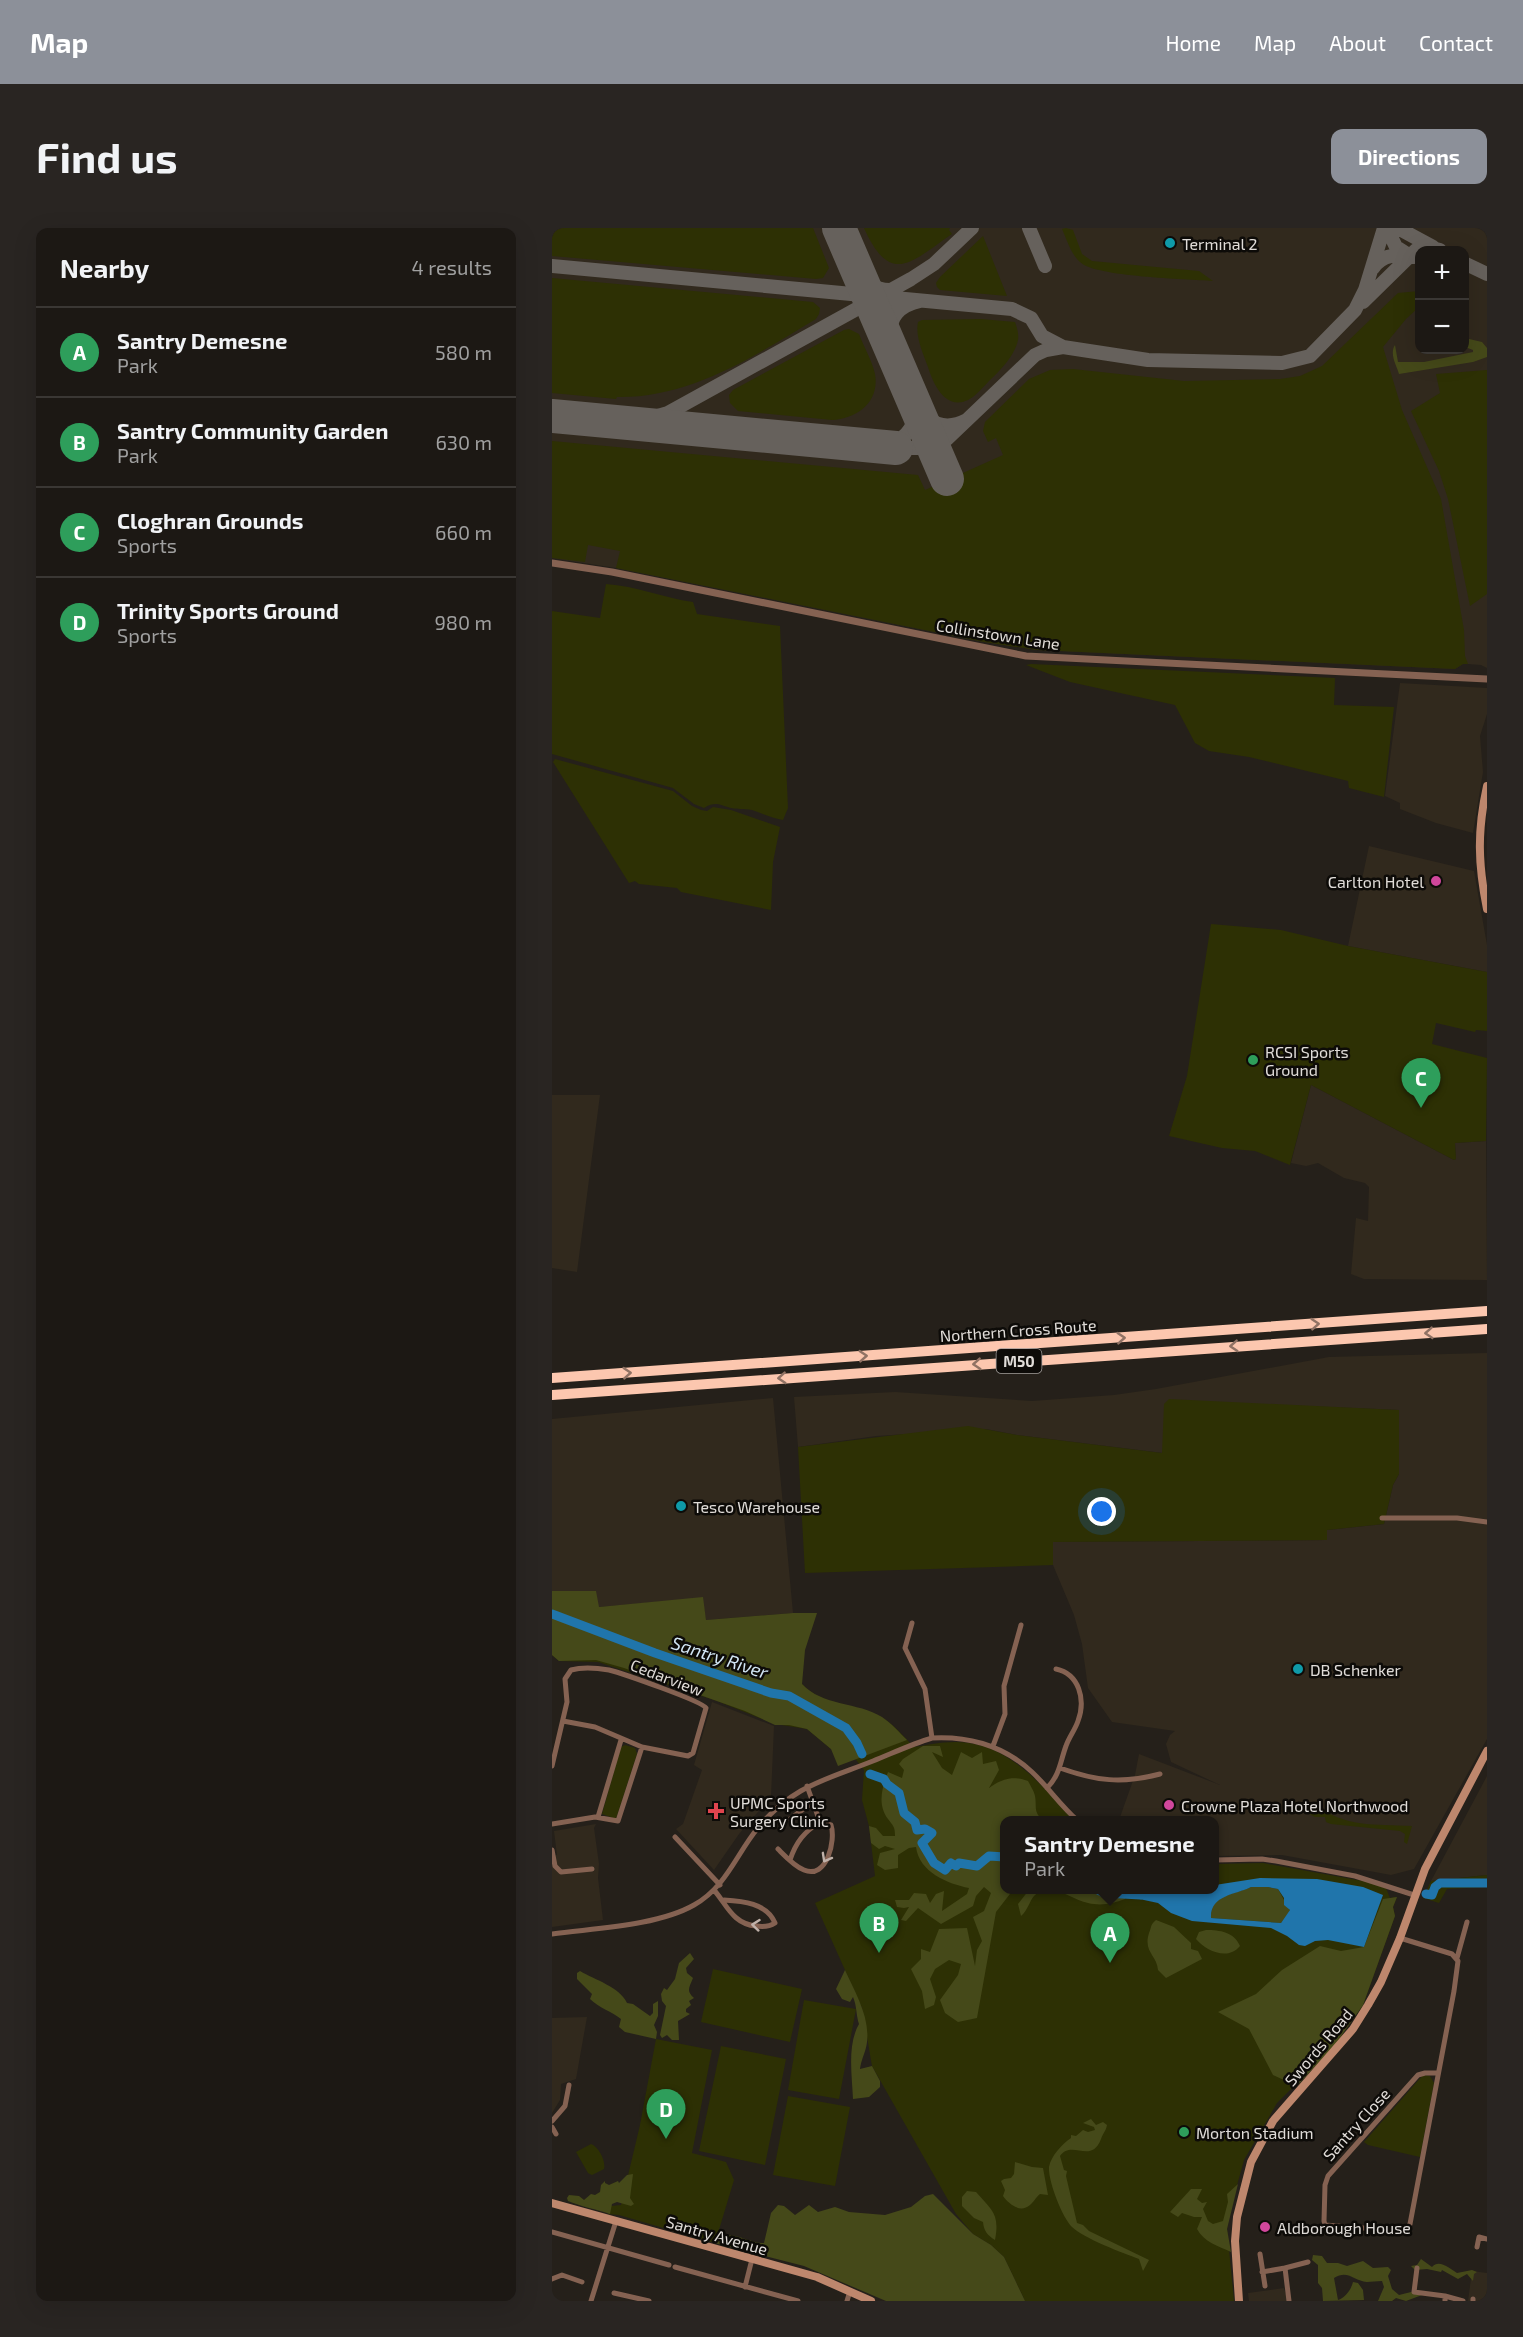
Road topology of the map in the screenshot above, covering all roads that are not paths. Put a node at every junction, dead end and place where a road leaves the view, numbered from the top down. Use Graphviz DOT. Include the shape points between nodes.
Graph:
graph roads {
  1 [pos="552,563"];
  2 [pos="1486,679"];
  3 [pos="1487,786"];
  4 [pos="1487,909"];
  5 [pos="1487,1311"];
  6 [pos="1487,1329"];
  7 [pos="552,1377"];
  8 [pos="552,1395"];
  9 [pos="1382,1518"];
  10 [pos="1487,1522"];
  11 [pos="912,1623"];
  12 [pos="1021,1625"];
  13 [pos="1056,1669"];
  14 [pos="563,1721"];
  15 [pos="932,1738"];
  16 [pos="621,1740"];
  17 [pos="993,1746"];
  18 [pos="642,1747"];
  19 [pos="1487,1750"];
  20 [pos="552,1766"];
  21 [pos="1060,1768"];
  22 [pos="1160,1774"];
  23 [pos="807,1786"];
  24 [pos="1047,1788"];
  25 [pos="813,1802"];
  26 [pos="1072,1816"];
  27 [pos="598,1817"];
  28 [pos="790,1819"];
  29 [pos="820,1822"];
  30 [pos="552,1824"];
  31 [pos="675,1836"];
  32 [pos="778,1848"];
  33 [pos="552,1850"];
  34 [pos="790,1860"];
  35 [pos="1219,1860"];
  36 [pos="592,1869"];
  37 [pos="720,1885"];
  38 [pos="714,1890"];
  39 [pos="1414,1895"];
  40 [pos="723,1900"];
  41 [pos="1467,1922"];
  42 [pos="552,1934"];
  43 [pos="1400,1938"];
  44 [pos="1457,1958"];
  45 [pos="1438,2073"];
  46 [pos="569,2085"];
  47 [pos="552,2121"];
  48 [pos="552,2127"];
  49 [pos="556,2133"];
  50 [pos="552,2203"];
  51 [pos="616,2221"];
  52 [pos="552,2232"];
  53 [pos="1487,2239"];
  54 [pos="1477,2247"];
  55 [pos="608,2248"];
  56 [pos="1260,2254"];
  57 [pos="752,2259"];
  58 [pos="1308,2262"];
  59 [pos="1285,2268"];
  60 [pos="1417,2268"];
  61 [pos="1262,2272"];
  62 [pos="552,2279"];
  63 [pos="582,2282"];
  64 [pos="1265,2286"];
  65 [pos="745,2287"];
  66 [pos="614,2293"];
  67 [pos="848,2296"];
  68 [pos="1445,2299"];
  69 [pos="591,2301"];
  70 [pos="649,2301"];
  71 [pos="798,2301"];
  72 [pos="871,2301"];
  73 [pos="1239,2301"];
  74 [pos="1289,2301"];
  75 [pos="1463,2301"];
  1 -- 2 [label="street, Collinstown Lane" via="1026,656"];
  3 -- 4 [label="main road" via="1479,855"];
  7 -- 5 [label="highway, Northern Cross Route / M50, one-way"];
  6 -- 8 [label="highway, Northern Cross Route / M50, one-way"];
  9 -- 10 [label="street"];
  11 -- 15 [label="street" via="905,1648 925,1689"];
  12 -- 17 [label="street" via="1004,1686 1005,1714"];
  13 -- 21 [label="street" via="1073,1677 1081,1699 1078,1720"];
  14 -- 16 [label="street, Cedarview" via="595,1727"];
  14 -- 18 [label="street, Cedarview" via="567,1702 565,1679 571,1670 578,1669 616,1672 705,1706 692,1754 663,1753"];
  14 -- 20 [label="street, Cedarview"];
  15 -- 17 [label="street" via="975,1740"];
  15 -- 23 [label="street"];
  16 -- 18 [label="street, Cedarview"];
  16 -- 27 [label="street"];
  17 -- 24 [label="street" via="1017,1760"];
  18 -- 27 [label="street" via="619,1820"];
  19 -- 39 [label="main road, Swords Road"];
  21 -- 22 [label="street" via="1099,1779 1136,1780"];
  21 -- 24 [label="street"];
  23 -- 25 [label="street"];
  23 -- 37 [label="street" via="780,1805 758,1828"];
  24 -- 26 [label="street"];
  25 -- 28 [label="street"];
  25 -- 29 [label="street"];
  27 -- 30 [label="street"];
  29 -- 34 [label="street" via="800,1838"];
  29 -- 34 [label="street, one-way" via="831,1825 833,1836 830,1854 820,1869 804,1870"];
  31 -- 37 [label="street"];
  32 -- 34 [label="street"];
  33 -- 36 [label="street" via="555,1866 561,1872"];
  35 -- 39 [label="street" via="1276,1861 1355,1876"];
  37 -- 38 [label="street"];
  38 -- 40 [label="street"];
  38 -- 42 [label="street" via="693,1906 663,1917"];
  39 -- 43 [label="main road, Swords Road"];
  40 -- 40 [label="street, one-way" via="754,1904 775,1923 763,1927 743,1923 728,1911"];
  41 -- 44 [label="street, Santry Close"];
  43 -- 44 [label="street"];
  43 -- 73 [label="main road, Swords Road" via="1381,1982 1353,2029 1273,2121 1251,2162 1237,2217"];
  44 -- 45 [label="street, Santry Close"];
  45 -- 45 [label="street, Santry Close" via="1406,2230 1325,2224 1324,2186 1328,2176 1418,2075"];
  46 -- 47 [label="street" via="565,2106"];
  48 -- 49 [label="street"];
  50 -- 51 [label="main road, Santry Avenue"];
  51 -- 55 [label="street"];
  51 -- 57 [label="main road, Santry Avenue"];
  52 -- 55 [label="street"];
  53 -- 54 [label="street" via="1479,2237"];
  55 -- 65 [label="street"];
  55 -- 69 [label="street"];
  56 -- 61 [label="street"];
  57 -- 65 [label="street"];
  57 -- 67 [label="main road, Santry Avenue" via="816,2277"];
  58 -- 59 [label="street"];
  59 -- 61 [label="street"];
  59 -- 74 [label="street"];
  60 -- 68 [label="street" via="1414,2292"];
  61 -- 64 [label="street"];
  62 -- 63 [label="street" via="562,2275"];
  65 -- 71 [label="street"];
  66 -- 70 [label="street"];
  67 -- 72 [label="main road, Santry Avenue"];
  68 -- 75 [label="street"];
}
